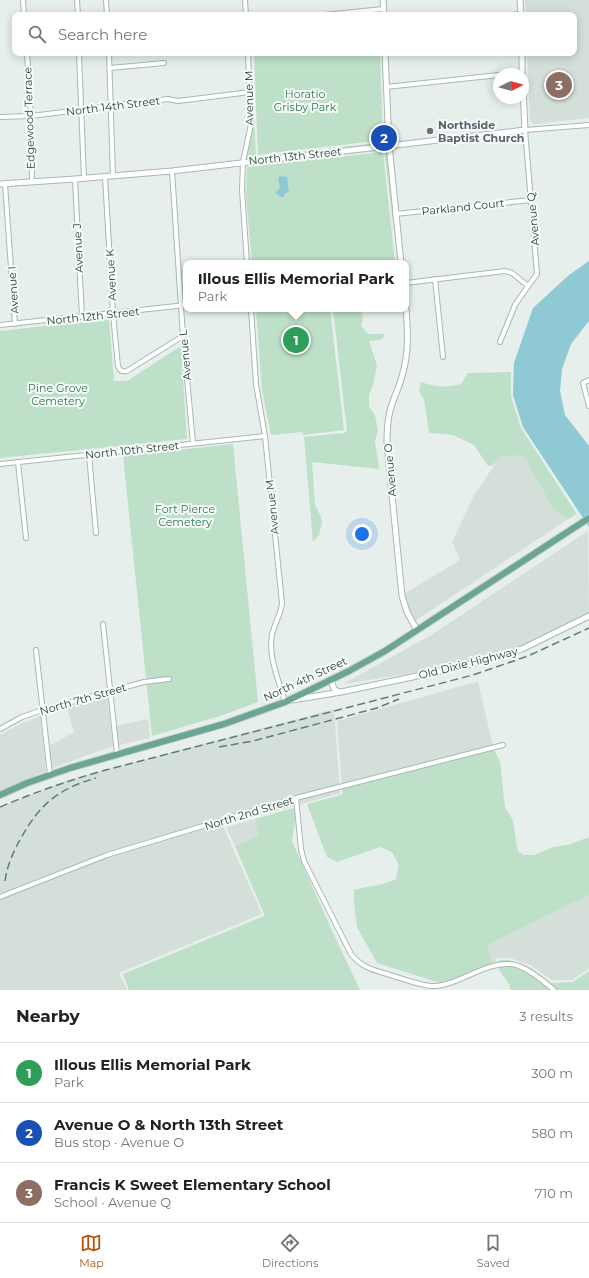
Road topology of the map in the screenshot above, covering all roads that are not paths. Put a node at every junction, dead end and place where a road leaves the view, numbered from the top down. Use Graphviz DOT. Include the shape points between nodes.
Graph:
graph roads {
  1 [pos="23,0"];
  2 [pos="77,0"];
  3 [pos="106,0"];
  4 [pos="245,0"];
  5 [pos="383,0"];
  6 [pos="520,0"];
  7 [pos="24,12"];
  8 [pos="78,12"];
  9 [pos="107,12"];
  10 [pos="246,12"];
  11 [pos="384,12"];
  12 [pos="520,12"];
  13 [pos="26,56"];
  14 [pos="79,56"];
  15 [pos="109,56"];
  16 [pos="248,56"];
  17 [pos="385,56"];
  18 [pos="522,56"];
  19 [pos="164,63"];
  20 [pos="110,68"];
  21 [pos="522,68"];
  22 [pos="493,76"];
  23 [pos="386,87"];
  24 [pos="250,92"];
  25 [pos="524,104"];
  26 [pos="111,105"];
  27 [pos="81,110"];
  28 [pos="31,116"];
  29 [pos="0,117"];
  30 [pos="589,125"];
  31 [pos="525,130"];
  32 [pos="389,145"];
  33 [pos="243,162"];
  34 [pos="172,171"];
  35 [pos="112,176"];
  36 [pos="105,177"];
  37 [pos="84,178"];
  38 [pos="75,179"];
  39 [pos="32,182"];
  40 [pos="3,184"];
  41 [pos="531,200"];
  42 [pos="395,214"];
  43 [pos="247,260"];
  44 [pos="401,260"];
  45 [pos="435,279"];
  46 [pos="409,283"];
  47 [pos="528,286"];
  48 [pos="183,295"];
  49 [pos="183,306"];
  50 [pos="184,312"];
  51 [pos="250,312"];
  52 [pos="406,312"];
  53 [pos="113,314"];
  54 [pos="82,317"];
  55 [pos="15,324"];
  56 [pos="0,326"];
  57 [pos="184,336"];
  58 [pos="500,342"];
  59 [pos="443,357"];
  60 [pos="589,380"];
  61 [pos="589,406"];
  62 [pos="265,436"];
  63 [pos="193,443"];
  64 [pos="89,455"];
  65 [pos="18,462"];
  66 [pos="0,464"];
  67 [pos="589,518"];
  68 [pos="96,533"];
  69 [pos="26,538"];
  70 [pos="589,616"];
  71 [pos="103,624"];
  72 [pos="417,630"];
  73 [pos="36,650"];
  74 [pos="169,679"];
  75 [pos="331,680"];
  76 [pos="110,692"];
  77 [pos="341,692"];
  78 [pos="285,702"];
  79 [pos="42,710"];
  80 [pos="0,729"];
  81 [pos="503,746"];
  82 [pos="117,754"];
  83 [pos="50,775"];
  84 [pos="0,795"];
  85 [pos="296,798"];
  86 [pos="0,896"];
  87 [pos="554,990"];
  1 -- 7 [label="street"];
  2 -- 8 [label="street"];
  3 -- 9 [label="street"];
  4 -- 10 [label="street"];
  5 -- 11 [label="street"];
  6 -- 12 [label="street"];
  13 -- 28 [label="street, Edgewood Terrace"];
  14 -- 27 [label="street"];
  15 -- 20 [label="street"];
  16 -- 24 [label="street, Avenue M"];
  17 -- 23 [label="street"];
  18 -- 21 [label="street"];
  19 -- 20 [label="street"];
  20 -- 26 [label="street"];
  22 -- 23 [label="street"];
  23 -- 32 [label="street"];
  24 -- 26 [label="street, North 14th Street" via="178,101 168,99"];
  24 -- 33 [label="street, Avenue M" via="251,124"];
  25 -- 31 [label="street, Avenue Q"];
  26 -- 27 [label="street, North 14th Street"];
  26 -- 35 [label="street"];
  27 -- 28 [label="street, North 14th Street"];
  27 -- 37 [label="street"];
  28 -- 29 [label="street, North 14th Street"];
  28 -- 39 [label="street, Edgewood Terrace"];
  30 -- 31 [label="street, North 13th Street"];
  31 -- 32 [label="street, North 13th Street"];
  31 -- 41 [label="street, Avenue Q"];
  32 -- 33 [label="street, North 13th Street"];
  32 -- 42 [label="street"];
  33 -- 34 [label="street, North 13th Street"];
  33 -- 43 [label="street, Avenue M" via="242,190"];
  34 -- 35 [label="street, North 13th Street"];
  34 -- 48 [label="street, Avenue L"];
  35 -- 36 [label="street, North 13th Street"];
  36 -- 37 [label="street, North 13th Street"];
  36 -- 53 [label="street, Avenue K"];
  37 -- 38 [label="street, North 13th Street"];
  38 -- 39 [label="street, North 13th Street"];
  38 -- 54 [label="street, Avenue J"];
  39 -- 40 [label="street, North 13th Street"];
  40 -- 55 [label="street, Avenue I"];
  41 -- 42 [label="street, Parkland Court"];
  41 -- 47 [label="street, Avenue Q" via="538,270"];
  42 -- 44 [label="street"];
  45 -- 46 [label="street"];
  45 -- 47 [label="street" via="505,271 512,273"];
  45 -- 59 [label="street"];
  47 -- 58 [label="street, Avenue Q" via="515,305"];
  49 -- 53 [label="street, North 12th Street"];
  50 -- 57 [label="street, Avenue L"];
  51 -- 62 [label="street, Avenue M" via="256,382"];
  52 -- 72 [label="street, Avenue O" via="407,355 390,411 386,444 402,596"];
  53 -- 54 [label="street, North 12th Street"];
  53 -- 57 [label="street, Avenue K" via="118,366 121,371 127,371"];
  54 -- 55 [label="street, North 12th Street"];
  55 -- 56 [label="street, North 12th Street"];
  57 -- 63 [label="street, Avenue L"];
  60 -- 61 [label="street" via="583,383"];
  62 -- 63 [label="street, North 10th Street"];
  62 -- 78 [label="street, Avenue M" via="282,603 282,611 276,622 271,645"];
  63 -- 64 [label="street, North 10th Street"];
  64 -- 65 [label="street, North 10th Street"];
  64 -- 68 [label="street"];
  65 -- 66 [label="street, North 10th Street"];
  65 -- 69 [label="street"];
  67 -- 72 [label="main road, North 4th Street"];
  70 -- 77 [label="street, Old Dixie Highway" via="522,649 455,668"];
  71 -- 76 [label="street"];
  72 -- 75 [label="main road, North 4th Street" via="385,651"];
  73 -- 79 [label="street"];
  74 -- 76 [label="street, North 7th Street" via="144,682"];
  75 -- 77 [label="street" via="335,690"];
  75 -- 78 [label="main road, North 4th Street"];
  76 -- 79 [label="street, North 7th Street"];
  76 -- 82 [label="street"];
  77 -- 78 [label="street, Old Dixie Highway"];
  78 -- 82 [label="main road, North 4th Street" via="201,731"];
  79 -- 80 [label="street, North 7th Street"];
  79 -- 83 [label="street"];
  81 -- 85 [label="street, North 2nd Street"];
  82 -- 83 [label="main road, North 4th Street"];
  83 -- 84 [label="main road, North 4th Street"];
  85 -- 86 [label="street, North 2nd Street" via="107,855"];
  85 -- 87 [label="street" via="304,861 350,954 358,962 369,968 434,987 490,967 511,964 520,966"];
}
